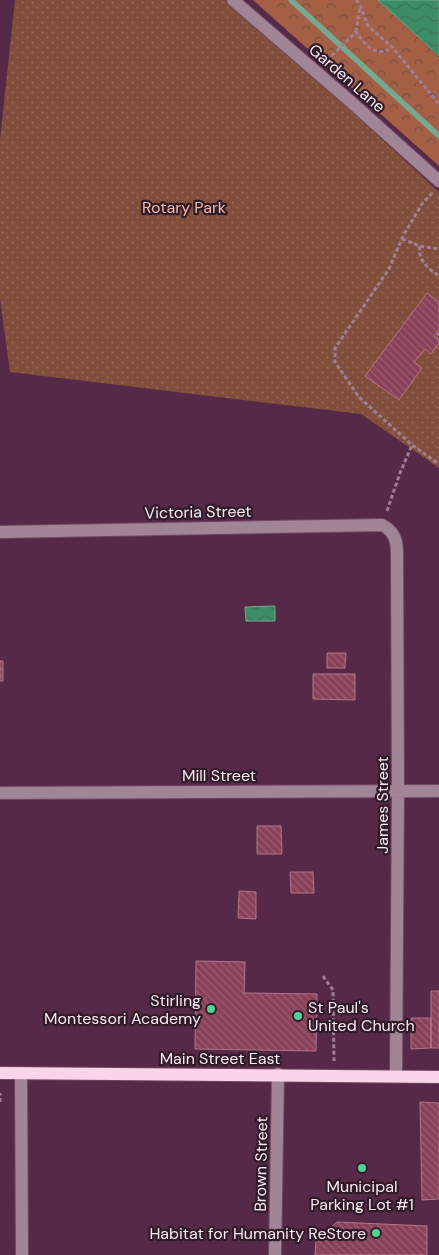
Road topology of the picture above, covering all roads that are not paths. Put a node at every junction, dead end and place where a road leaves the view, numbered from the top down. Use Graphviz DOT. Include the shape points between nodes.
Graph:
graph roads {
  1 [pos="233,0"];
  2 [pos="436,186"];
  3 [pos="0,532"];
  4 [pos="394,535"];
  5 [pos="398,791"];
  6 [pos="439,791"];
  7 [pos="0,793"];
  8 [pos="0,1073"];
  9 [pos="21,1073"];
  10 [pos="278,1074"];
  11 [pos="396,1076"];
  12 [pos="439,1077"];
  13 [pos="22,1255"];
  14 [pos="275,1255"];
  1 -- 2 [label="street, Garden Lane" via="351,102"];
  3 -- 4 [label="street, Victoria Street" via="382,525"];
  4 -- 5 [label="street, James Street" via="397,542"];
  5 -- 6 [label="street, Mill Street"];
  5 -- 7 [label="street, Mill Street"];
  5 -- 11 [label="street, James Street"];
  8 -- 9 [label="main road, Main Street East"];
  9 -- 10 [label="main road, Main Street East"];
  9 -- 13 [label="street"];
  10 -- 11 [label="main road, Main Street East"];
  10 -- 14 [label="street, Brown Street"];
  11 -- 12 [label="main road, Main Street East"];
}
